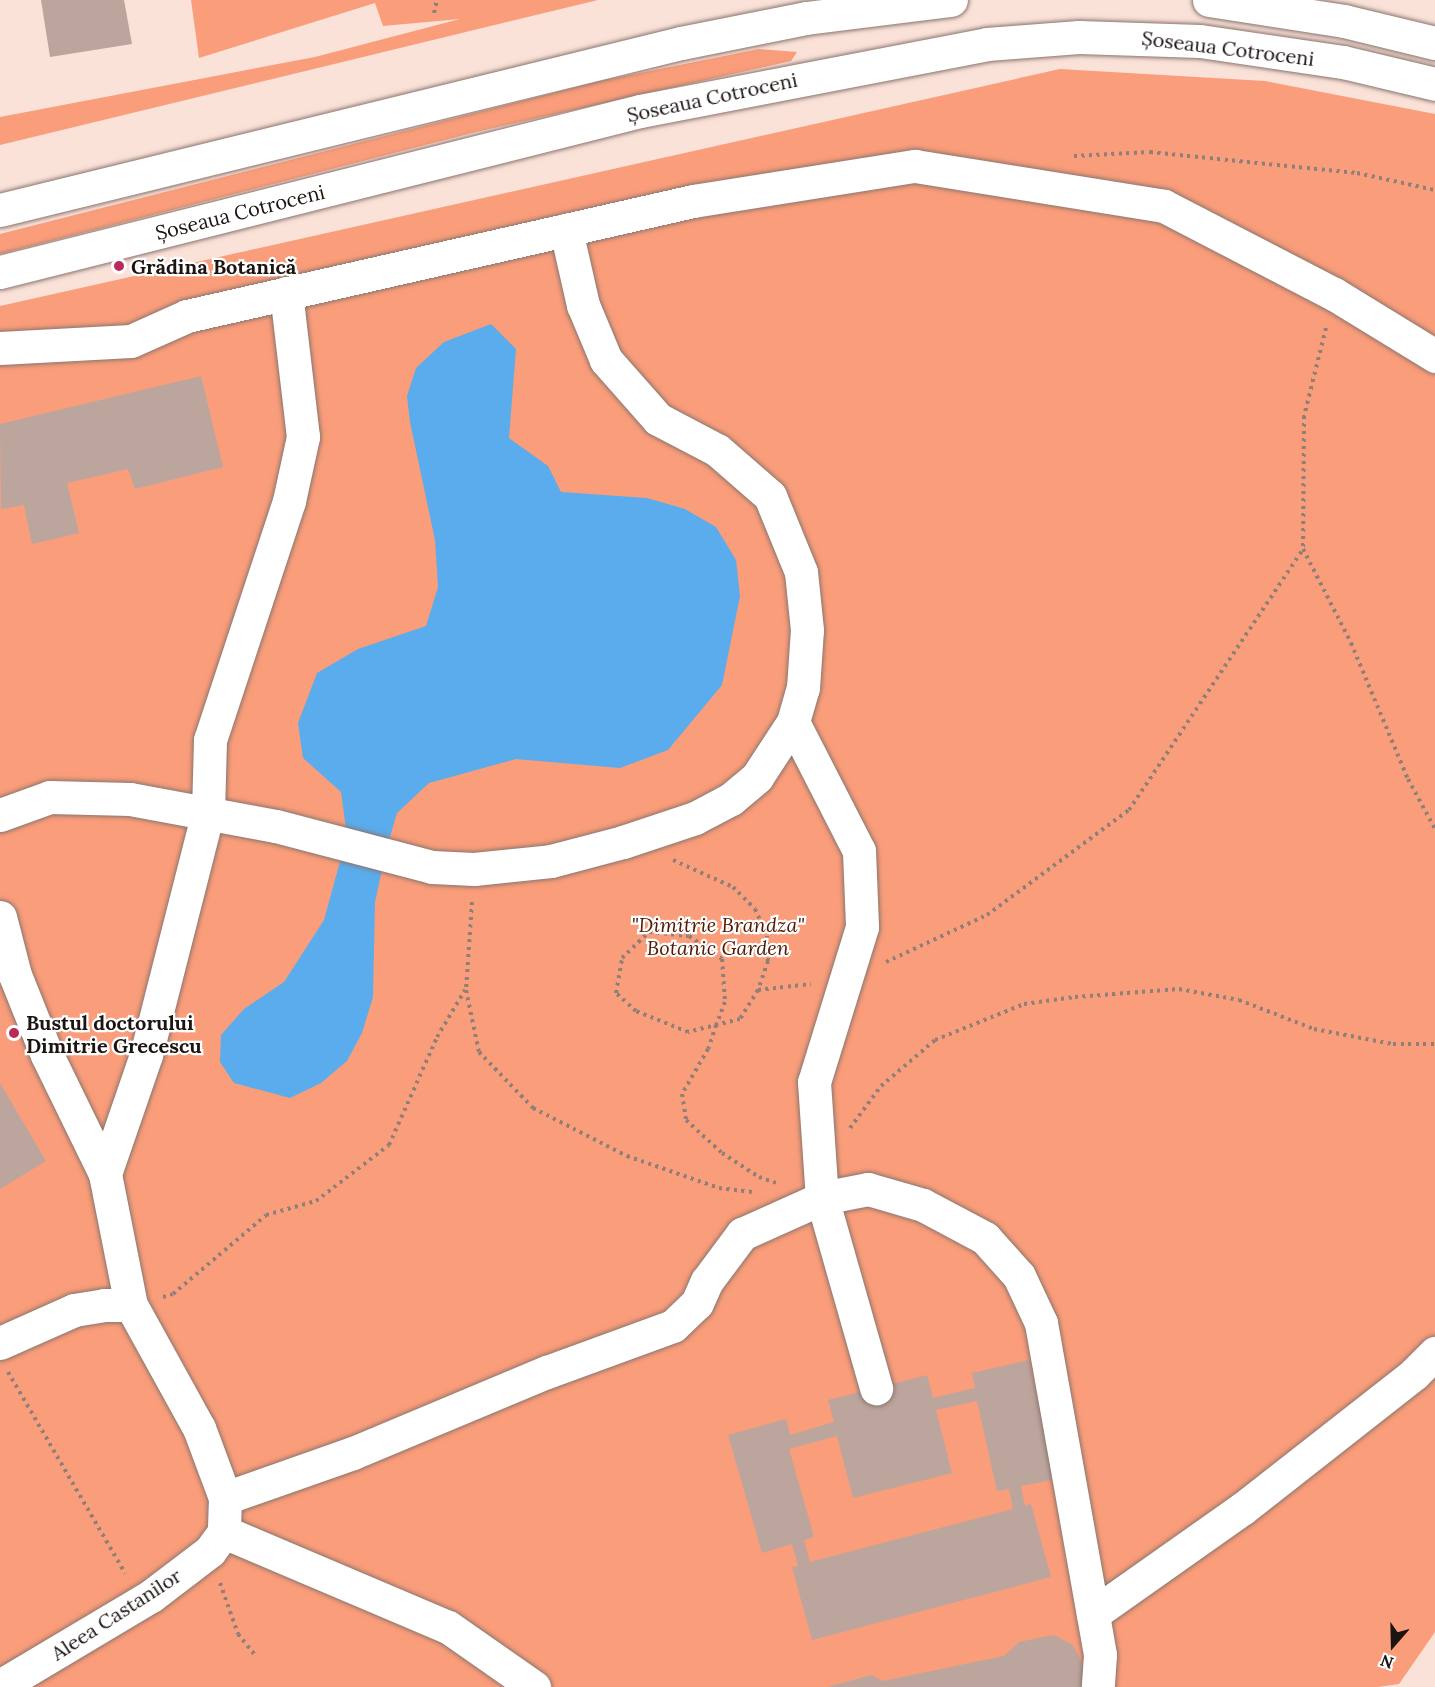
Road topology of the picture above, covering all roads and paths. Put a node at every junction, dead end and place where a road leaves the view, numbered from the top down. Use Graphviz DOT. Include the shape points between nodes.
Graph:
graph roads {
  1 [pos="436,0"];
  2 [pos="951,0"];
  3 [pos="1209,0"];
  4 [pos="434,13"];
  5 [pos="1435,43"];
  6 [pos="1435,84"];
  7 [pos="1068,157"];
  8 [pos="1435,190"];
  9 [pos="0,210"];
  10 [pos="566,230"];
  11 [pos="0,272"];
  12 [pos="286,293"];
  13 [pos="1334,294"];
  14 [pos="0,348"];
  15 [pos="1435,356"];
  16 [pos="1303,549"];
  17 [pos="793,722"];
  18 [pos="208,812"];
  19 [pos="0,815"];
  20 [pos="1435,829"];
  21 [pos="670,859"];
  22 [pos="474,869"];
  23 [pos="0,917"];
  24 [pos="847,980"];
  25 [pos="466,990"];
  26 [pos="758,990"];
  27 [pos="716,1025"];
  28 [pos="1435,1044"];
  29 [pos="846,1133"];
  30 [pos="105,1174"];
  31 [pos="756,1192"];
  32 [pos="822,1198"];
  33 [pos="131,1305"];
  34 [pos="0,1343"];
  35 [pos="1435,1353"];
  36 [pos="9,1375"];
  37 [pos="876,1388"];
  38 [pos="225,1498"];
  39 [pos="217,1542"];
  40 [pos="122,1569"];
  41 [pos="1093,1614"];
  42 [pos="254,1654"];
  43 [pos="0,1686"];
  44 [pos="534,1687"];
  45 [pos="1098,1687"];
  1 -- 4 [label="path"];
  2 -- 9 [label="street" via="806,18 681,43"];
  3 -- 5 [label="street" via="1344,21"];
  6 -- 11 [label="street, Șoseaua Cotroceni" via="1343,62 1200,41 1079,37 987,44 640,111"];
  7 -- 8 [label="path" via="1150,152 1357,172"];
  10 -- 12 [label="street"];
  10 -- 13 [label="street" via="693,201 915,166 1164,206"];
  10 -- 17 [label="street" via="583,304 606,360 658,419 717,450 770,496 801,572 807,630 803,688"];
  12 -- 14 [label="street" via="187,316 131,341"];
  12 -- 18 [label="street" via="303,437 290,501 210,740"];
  13 -- 15 [label="street"];
  13 -- 16 [label="path" via="1304,416"];
  16 -- 20 [label="path" via="1351,643 1408,779"];
  16 -- 24 [label="path" via="1129,810 987,915"];
  17 -- 22 [label="street" via="757,777 731,799 695,818 551,861"];
  17 -- 24 [label="street" via="859,851 862,927"];
  18 -- 19 [label="street" via="130,799 50,797"];
  18 -- 22 [label="street" via="432,867"];
  18 -- 30 [label="street" via="146,1055"];
  21 -- 26 [label="path" via="733,887 754,909 767,936 768,961"];
  22 -- 25 [label="path"];
  23 -- 30 [label="street" via="15,975 43,1045"];
  24 -- 26 [label="path"];
  24 -- 32 [label="street" via="814,1082"];
  25 -- 31 [label="path" via="479,1052 533,1108 627,1156 719,1188"];
  25 -- 33 [label="path" via="437,1037 389,1145 316,1201 266,1215 173,1294"];
  26 -- 27 [label="path" via="740,1019"];
  27 -- 27 [label="path" via="725,1002 722,959 689,936 649,932 622,958 616,993 636,1011 688,1032"];
  27 -- 32 [label="path" via="682,1094 686,1120 722,1153 759,1177"];
  28 -- 29 [label="path" via="1393,1044 1314,1029 1239,1000 1179,989 1024,1004 935,1040 881,1086"];
  30 -- 33 [label="street"];
  32 -- 37 [label="street"];
  32 -- 38 [label="street" via="742,1234 707,1281 697,1303 673,1326 547,1372 353,1453"];
  32 -- 41 [label="street" via="868,1190 923,1205 985,1238 1019,1276 1041,1323"];
  33 -- 34 [label="street" via="74,1310"];
  33 -- 38 [label="street" via="199,1428"];
  35 -- 41 [label="street" via="1258,1497 1173,1561"];
  36 -- 40 [label="path"];
  38 -- 39 [label="street"];
  39 -- 42 [label="path" via="238,1634"];
  39 -- 43 [label="street, Aleea Castanilor" via="142,1602"];
  39 -- 44 [label="street" via="448,1627"];
  41 -- 45 [label="street" via="1100,1655"];
}
